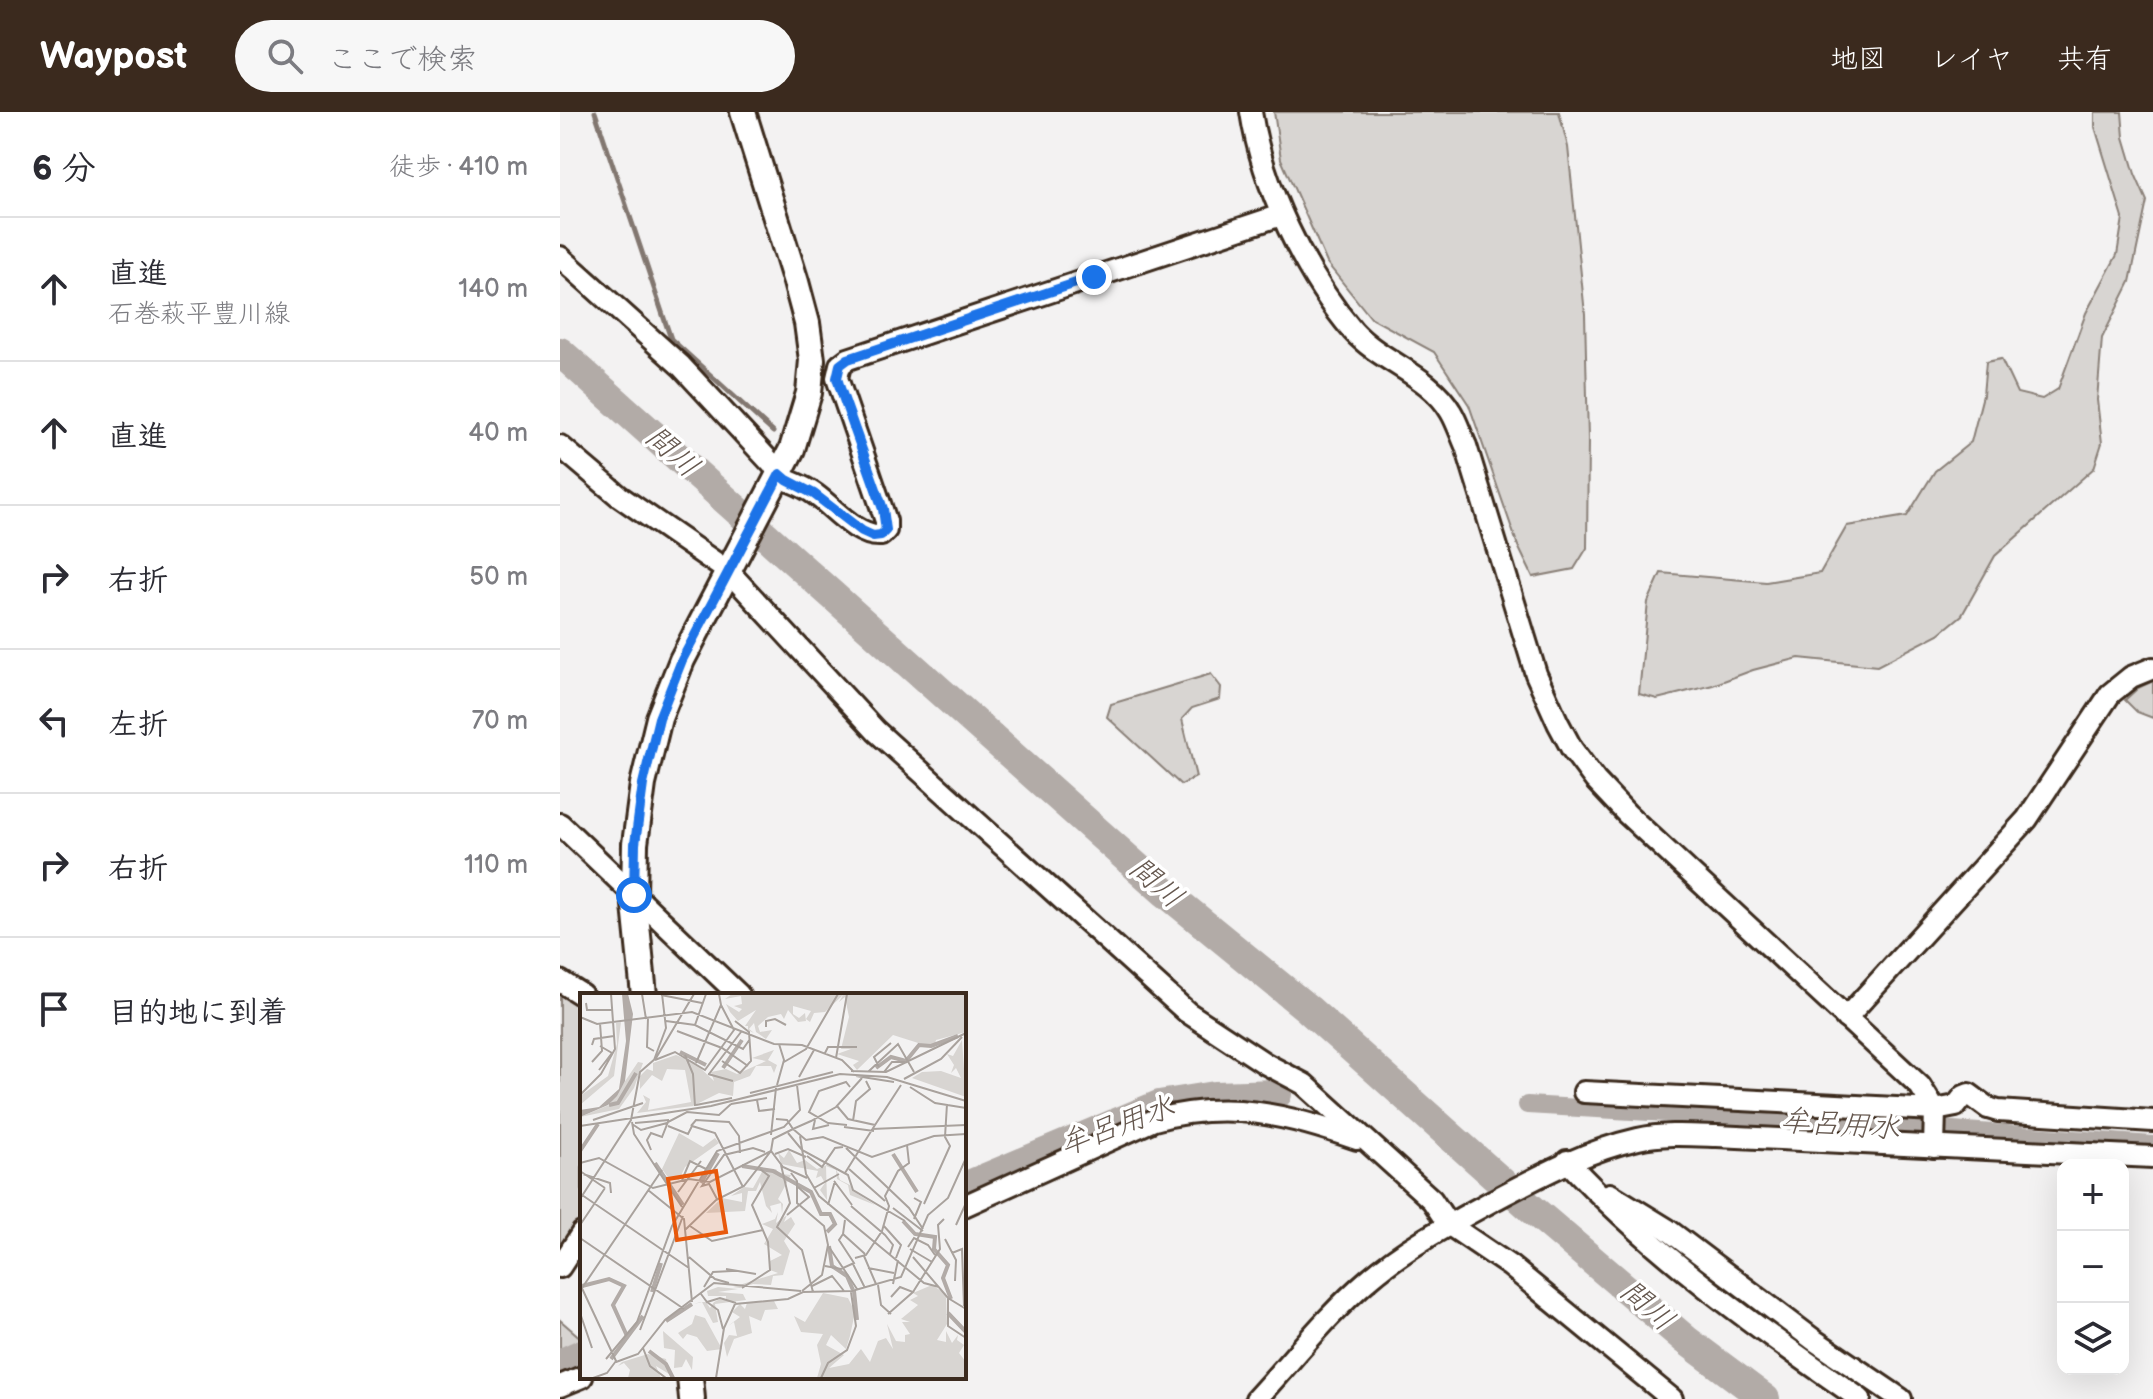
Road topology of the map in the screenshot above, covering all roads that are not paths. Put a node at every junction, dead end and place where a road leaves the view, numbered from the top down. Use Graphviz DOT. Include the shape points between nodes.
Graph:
graph roads {
  1 [pos="743,112"];
  2 [pos="1251,112"];
  3 [pos="1281,215"];
  4 [pos="560,257"];
  5 [pos="560,446"];
  6 [pos="778,479"];
  7 [pos="731,568"];
  8 [pos="2153,668"];
  9 [pos="560,824"];
  10 [pos="634,895"];
  11 [pos="560,981"];
  12 [pos="644,993"];
  13 [pos="737,993"];
  14 [pos="580,994"];
  15 [pos="1846,1018"];
  16 [pos="1584,1092"];
  17 [pos="2153,1121"];
  18 [pos="1935,1129"];
  19 [pos="1364,1141"];
  20 [pos="2153,1157"];
  21 [pos="1563,1163"];
  22 [pos="1595,1191"];
  23 [pos="966,1205"];
  24 [pos="1456,1220"];
  25 [pos="580,1236"];
  26 [pos="560,1267"];
  27 [pos="580,1378"];
  28 [pos="690,1379"];
  29 [pos="560,1386"];
  30 [pos="692,1399"];
  31 [pos="1256,1399"];
  32 [pos="1672,1399"];
  33 [pos="1860,1399"];
  34 [pos="1901,1399"];
  1 -- 6 [label="main road" via="796,282 812,360 802,425"];
  2 -- 3 [label="street"];
  3 -- 6 [label="street" via="840,365 837,378 886,521 881,535 862,531 814,494"];
  3 -- 15 [label="street" via="1354,332 1437,395 1451,412 1536,674 1572,749 1627,814"];
  4 -- 6 [label="street" via="681,366"];
  5 -- 7 [label="street" via="619,496"];
  6 -- 7 [label="main road"];
  7 -- 10 [label="main road" via="682,660 659,718 643,784"];
  7 -- 19 [label="street" via="876,731 1187,1012 1304,1084"];
  8 -- 15 [label="street" via="2110,694 2027,819"];
  9 -- 10 [label="street"];
  10 -- 12 [label="main road"];
  10 -- 13 [label="street"];
  11 -- 14 [label="street"];
  15 -- 18 [label="street" via="1920,1086"];
  16 -- 18 [label="street"];
  17 -- 18 [label="street" via="1998,1111 1969,1094"];
  18 -- 20 [label="street"];
  18 -- 21 [label="street" via="1673,1135 1641,1138"];
  19 -- 23 [label="street" via="1291,1117 1236,1109 1185,1111"];
  19 -- 24 [label="street"];
  21 -- 22 [label="street"];
  21 -- 24 [label="street"];
  22 -- 33 [label="street" via="1743,1315"];
  22 -- 34 [label="street" via="1602,1189 1667,1229"];
  24 -- 31 [label="street" via="1366,1281"];
  24 -- 32 [label="street"];
  25 -- 26 [label="street"];
  27 -- 29 [label="street"];
  28 -- 30 [label="main road"];
}
